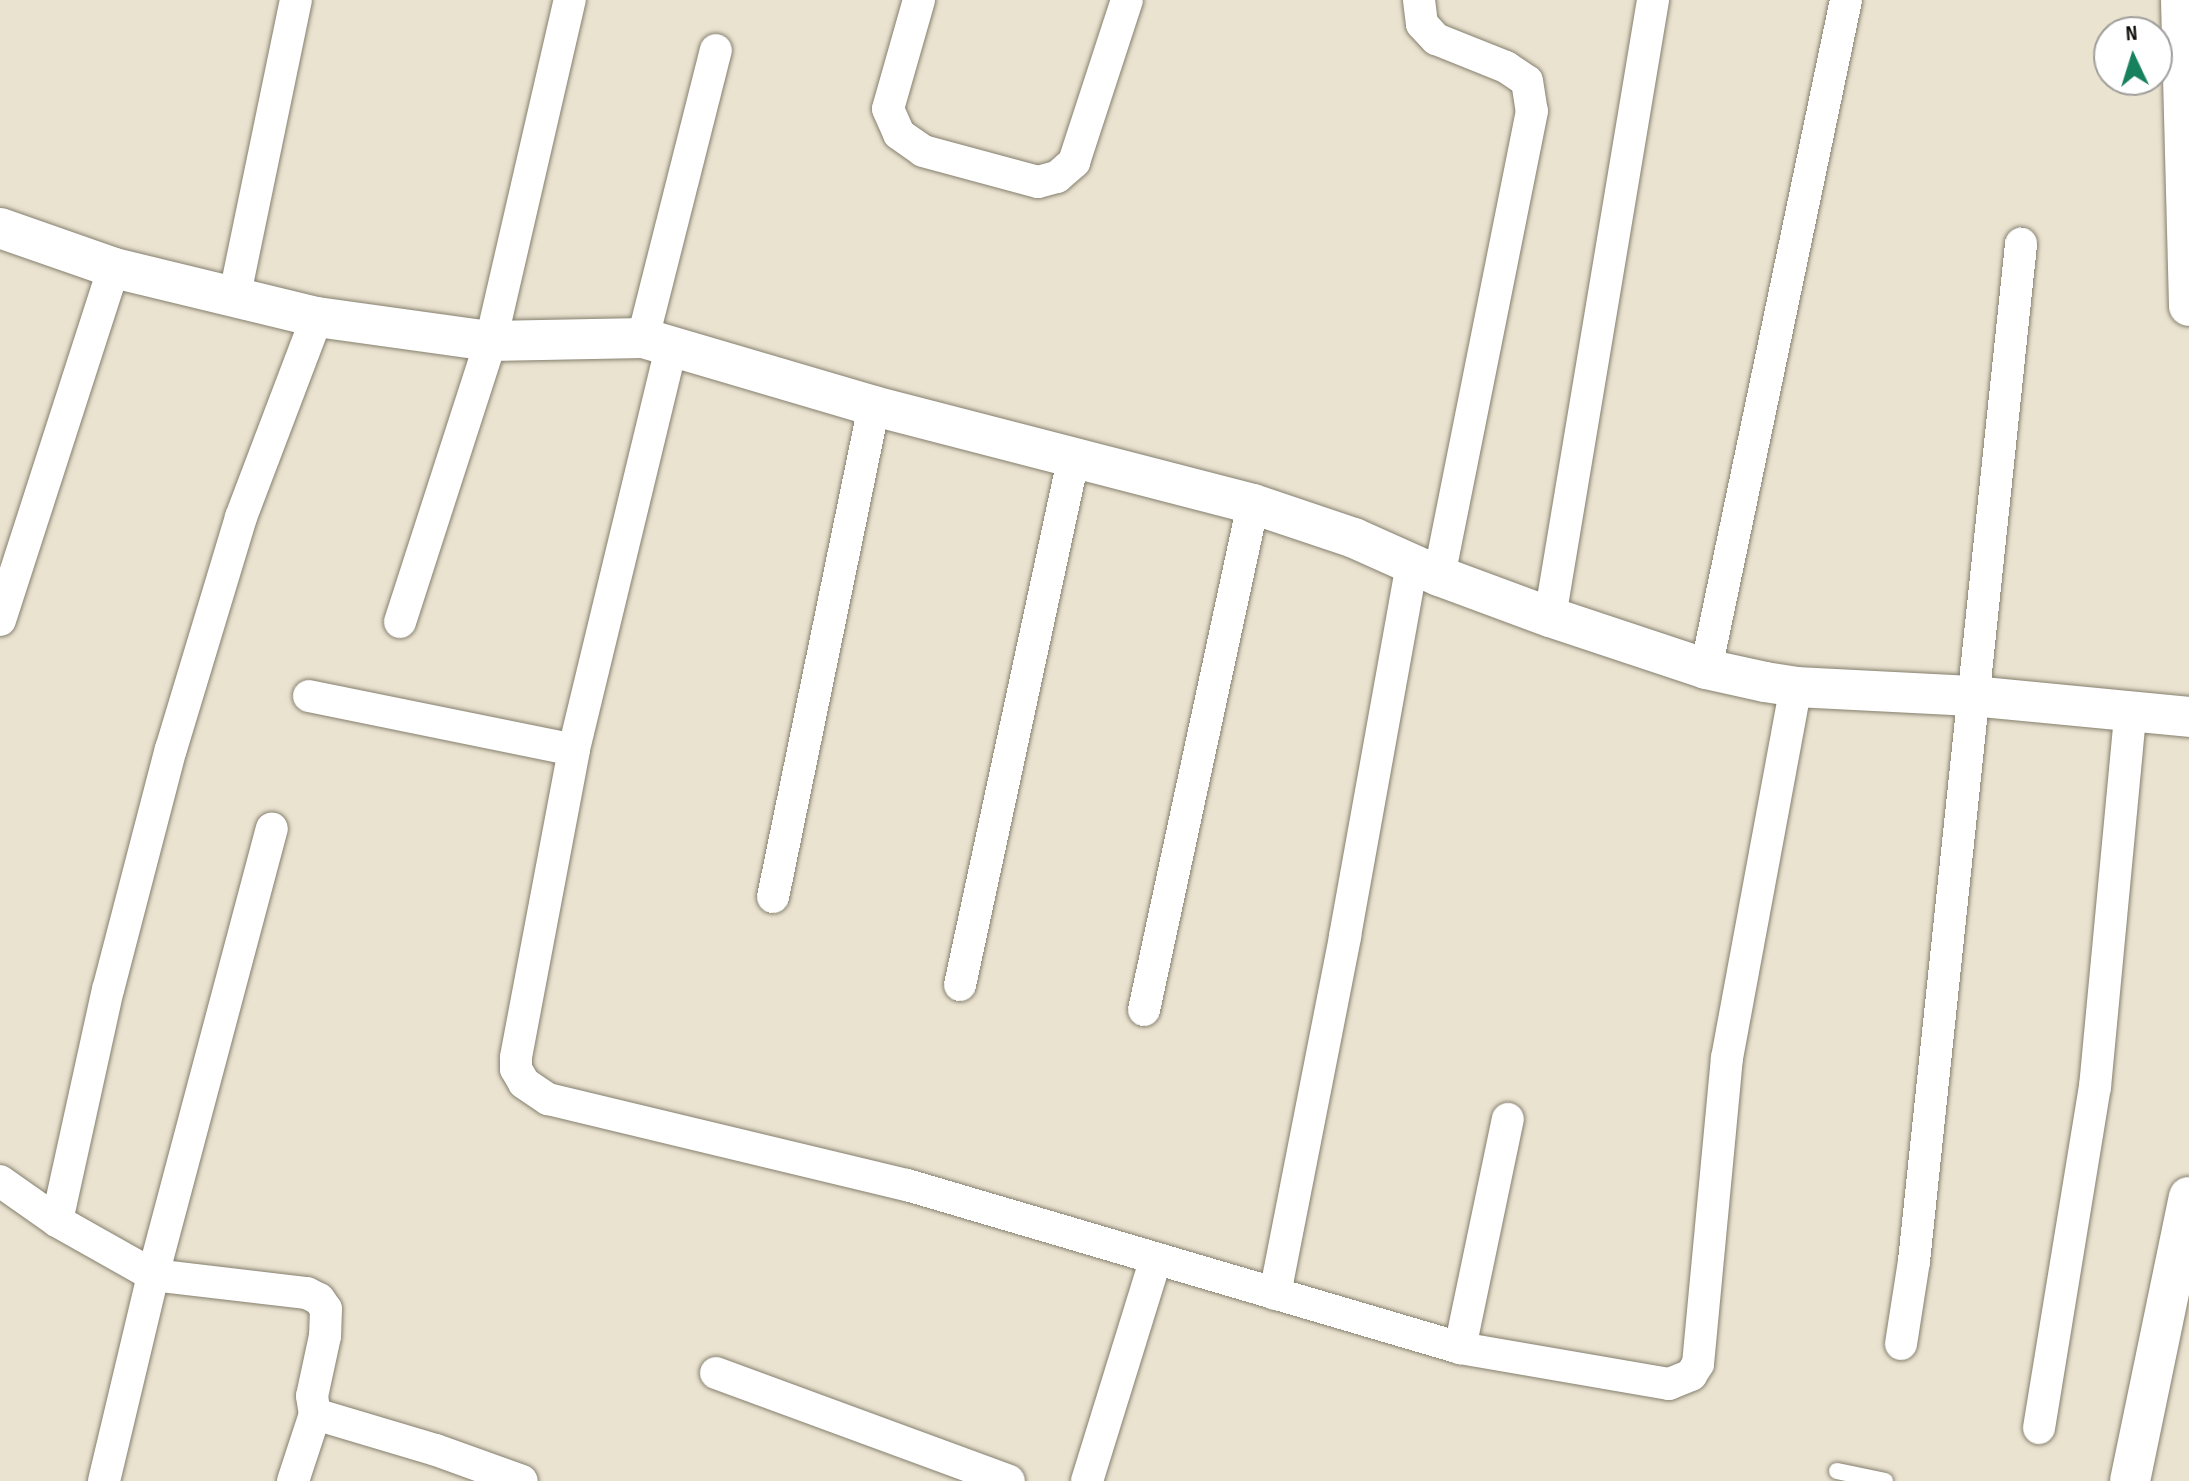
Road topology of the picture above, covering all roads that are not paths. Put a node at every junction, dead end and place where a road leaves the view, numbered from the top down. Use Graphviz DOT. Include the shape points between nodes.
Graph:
graph roads {
  1 [pos="296,0"];
  2 [pos="570,0"];
  3 [pos="919,0"];
  4 [pos="1127,0"];
  5 [pos="1419,0"];
  6 [pos="1653,0"];
  7 [pos="1846,0"];
  8 [pos="2181,0"];
  9 [pos="716,50"];
  10 [pos="2185,73"];
  11 [pos="0,228"];
  12 [pos="2021,244"];
  13 [pos="114,268"];
  14 [pos="234,299"];
  15 [pos="2189,306"];
  16 [pos="317,317"];
  17 [pos="491,341"];
  18 [pos="657,343"];
  19 [pos="874,406"];
  20 [pos="1073,460"];
  21 [pos="1253,504"];
  22 [pos="1426,570"];
  23 [pos="1550,617"];
  24 [pos="0,620"];
  25 [pos="400,622"];
  26 [pos="1706,669"];
  27 [pos="1796,687"];
  28 [pos="309,696"];
  29 [pos="1972,696"];
  30 [pos="2130,714"];
  31 [pos="2189,717"];
  32 [pos="574,750"];
  33 [pos="272,829"];
  34 [pos="773,897"];
  35 [pos="960,985"];
  36 [pos="1144,1010"];
  37 [pos="1508,1119"];
  38 [pos="0,1181"];
  39 [pos="2189,1197"];
  40 [pos="57,1221"];
  41 [pos="1155,1261"];
  42 [pos="153,1275"];
  43 [pos="1275,1294"];
  44 [pos="1901,1344"];
  45 [pos="1460,1348"];
  46 [pos="716,1373"];
  47 [pos="315,1414"];
  48 [pos="2039,1428"];
  49 [pos="1837,1471"];
  50 [pos="104,1481"];
  51 [pos="293,1481"];
  52 [pos="522,1481"];
  53 [pos="1009,1481"];
  54 [pos="1087,1481"];
  55 [pos="1885,1481"];
  56 [pos="2130,1481"];
  1 -- 14 [label="street"];
  2 -- 17 [label="street"];
  3 -- 4 [label="street" via="888,109 899,134 923,151 1038,182 1057,177 1074,162"];
  5 -- 22 [label="street" via="1422,24 1436,39 1527,81 1532,111"];
  6 -- 23 [label="street"];
  7 -- 26 [label="street"];
  8 -- 10 [label="street"];
  9 -- 18 [label="street"];
  10 -- 15 [label="street"];
  11 -- 13 [label="street"];
  12 -- 29 [label="street"];
  13 -- 14 [label="street"];
  13 -- 24 [label="street"];
  14 -- 16 [label="street"];
  16 -- 17 [label="street"];
  16 -- 40 [label="street" via="241,517 171,749 108,990"];
  17 -- 18 [label="street"];
  17 -- 25 [label="street"];
  18 -- 19 [label="street"];
  18 -- 32 [label="street"];
  19 -- 20 [label="street"];
  19 -- 34 [label="street"];
  20 -- 21 [label="street"];
  20 -- 35 [label="street"];
  21 -- 22 [label="street" via="1354,538"];
  21 -- 36 [label="street"];
  22 -- 23 [label="street"];
  22 -- 43 [label="street" via="1345,936"];
  23 -- 26 [label="street"];
  26 -- 27 [label="street"];
  27 -- 29 [label="street"];
  27 -- 45 [label="street" via="1727,1058 1698,1364 1691,1375 1669,1384"];
  28 -- 32 [label="street"];
  29 -- 30 [label="street"];
  29 -- 44 [label="street"];
  30 -- 31 [label="street"];
  30 -- 48 [label="street" via="2095,1087"];
  32 -- 41 [label="street" via="516,1058 524,1083 548,1099 907,1185"];
  33 -- 42 [label="street"];
  37 -- 45 [label="street"];
  38 -- 40 [label="street"];
  39 -- 56 [label="street"];
  40 -- 42 [label="street"];
  41 -- 43 [label="street"];
  41 -- 54 [label="street"];
  42 -- 47 [label="street" via="307,1293 319,1299 326,1309 312,1396"];
  42 -- 50 [label="street"];
  43 -- 45 [label="street"];
  46 -- 53 [label="street"];
  47 -- 51 [label="street"];
  47 -- 52 [label="street"];
  49 -- 55 [label="lane"];
}
